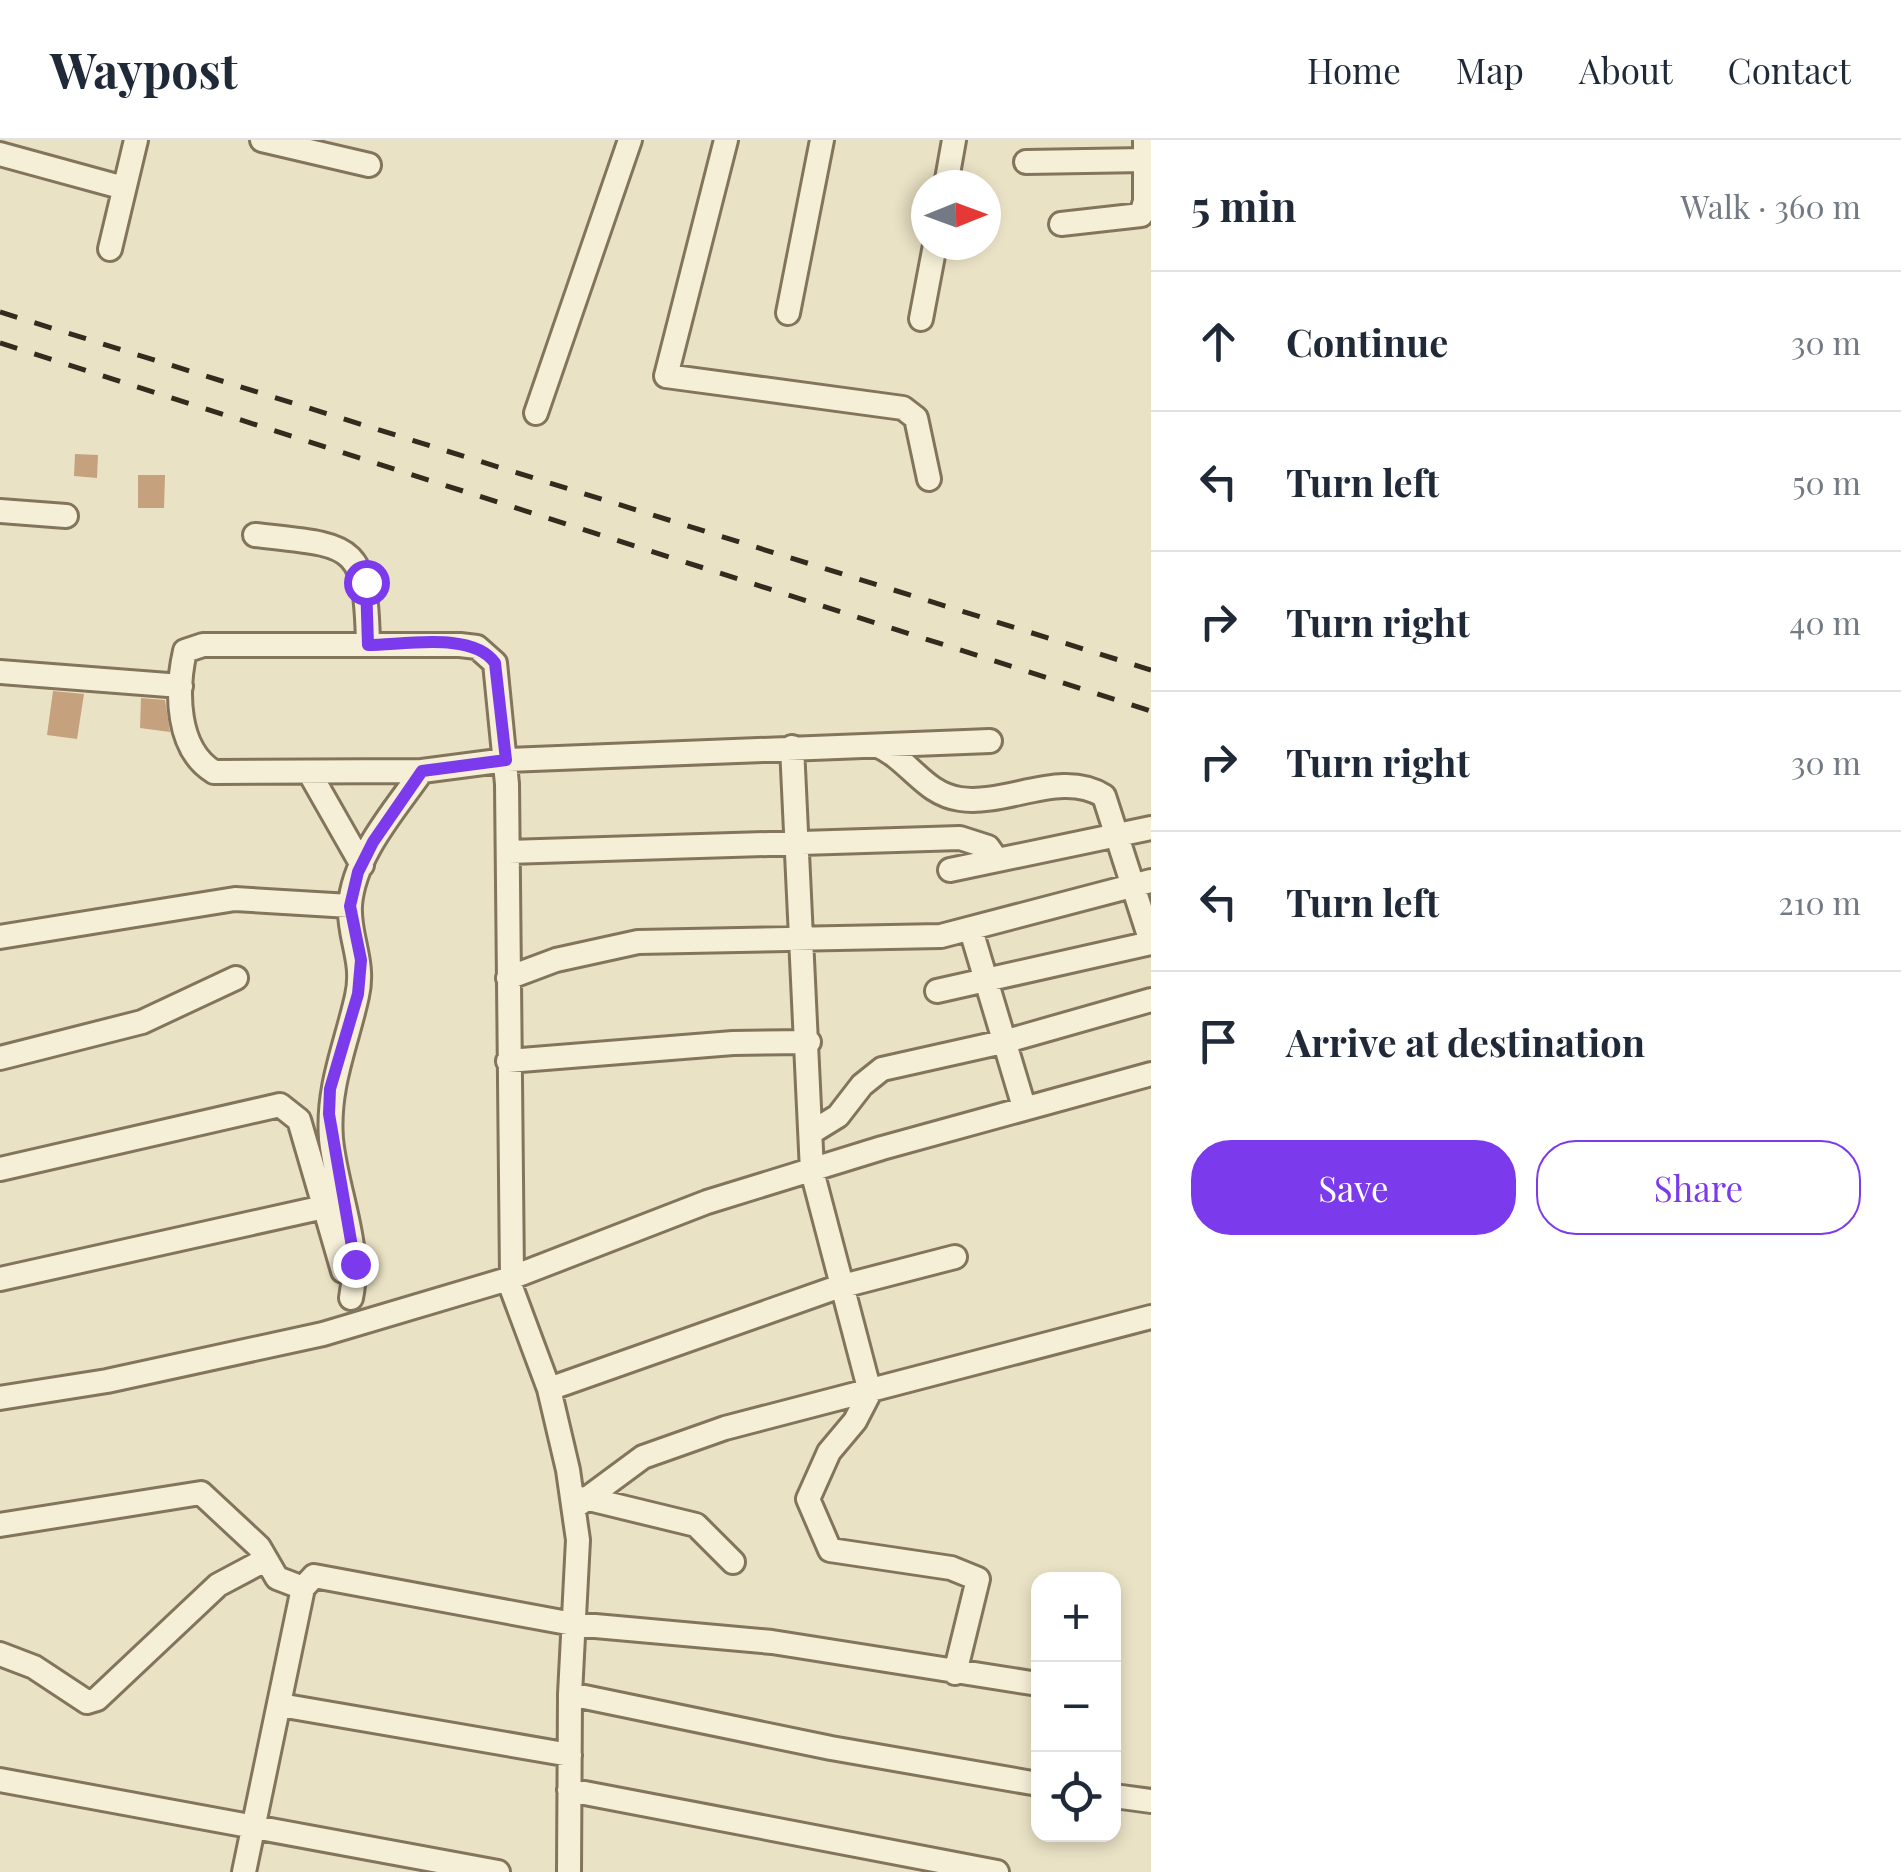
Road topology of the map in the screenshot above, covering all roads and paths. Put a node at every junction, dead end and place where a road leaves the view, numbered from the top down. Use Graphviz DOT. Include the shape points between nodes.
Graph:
graph roads {
  1 [pos="136,140"];
  2 [pos="262,140"];
  3 [pos="630,140"];
  4 [pos="726,140"];
  5 [pos="822,140"];
  6 [pos="954,140"];
  7 [pos="1145,150"];
  8 [pos="0,154"];
  9 [pos="1026,162"];
  10 [pos="370,166"];
  11 [pos="949,170"];
  12 [pos="124,188"];
  13 [pos="1061,224"];
  14 [pos="110,249"];
  15 [pos="932,260"];
  16 [pos="788,313"];
  17 [pos="921,319"];
  18 [pos="536,413"];
  19 [pos="929,479"];
  20 [pos="0,511"];
  21 [pos="66,516"];
  22 [pos="255,536"];
  23 [pos="368,645"];
  24 [pos="0,672"];
  25 [pos="180,686"];
  26 [pos="990,740"];
  27 [pos="875,744"];
  28 [pos="792,747"];
  29 [pos="506,760"];
  30 [pos="422,771"];
  31 [pos="309,772"];
  32 [pos="1151,828"];
  33 [pos="1112,832"];
  34 [pos="798,840"];
  35 [pos="508,852"];
  36 [pos="997,860"];
  37 [pos="362,865"];
  38 [pos="950,870"];
  39 [pos="1141,884"];
  40 [pos="350,906"];
  41 [pos="971,930"];
  42 [pos="0,937"];
  43 [pos="803,938"];
  44 [pos="1151,943"];
  45 [pos="236,978"];
  46 [pos="508,978"];
  47 [pos="986,981"];
  48 [pos="938,991"];
  49 [pos="1151,1000"];
  50 [pos="1007,1041"];
  51 [pos="808,1042"];
  52 [pos="0,1058"];
  53 [pos="508,1061"];
  54 [pos="1151,1074"];
  55 [pos="1024,1107"];
  56 [pos="812,1132"];
  57 [pos="0,1169"];
  58 [pos="812,1171"];
  59 [pos="324,1206"];
  60 [pos="955,1258"];
  61 [pos="0,1278"];
  62 [pos="510,1278"];
  63 [pos="842,1286"];
  64 [pos="351,1298"];
  65 [pos="1151,1318"];
  66 [pos="356,1323"];
  67 [pos="548,1389"];
  68 [pos="870,1392"];
  69 [pos="0,1398"];
  70 [pos="579,1503"];
  71 [pos="0,1525"];
  72 [pos="264,1560"];
  73 [pos="734,1562"];
  74 [pos="303,1588"];
  75 [pos="574,1624"];
  76 [pos="0,1654"];
  77 [pos="955,1674"];
  78 [pos="1031,1683"];
  79 [pos="570,1694"];
  80 [pos="280,1706"];
  81 [pos="570,1755"];
  82 [pos="0,1780"];
  83 [pos="1031,1783"];
  84 [pos="569,1790"];
  85 [pos="1121,1797"];
  86 [pos="1151,1801"];
  87 [pos="255,1827"];
  88 [pos="244,1872"];
  89 [pos="498,1872"];
  90 [pos="569,1872"];
  91 [pos="997,1872"];
  1 -- 12 [label="street"];
  2 -- 10 [label="street"];
  3 -- 18 [label="street"];
  4 -- 19 [label="street" via="666,376 904,408 916,418"];
  5 -- 16 [label="street"];
  6 -- 11 [label="street"];
  7 -- 9 [label="street"];
  7 -- 13 [label="street" via="1141,216"];
  8 -- 12 [label="street"];
  12 -- 14 [label="street"];
  15 -- 17 [label="street"];
  20 -- 21 [label="street"];
  22 -- 23 [label="street" via="354,556 366,582"];
  23 -- 25 [label="street" via="203,645 185,651"];
  23 -- 29 [label="street" via="460,645 488,654 495,663"];
  24 -- 25 [label="street"];
  25 -- 31 [label="street" via="186,738 201,764 227,773"];
  26 -- 27 [label="street"];
  27 -- 28 [label="street"];
  27 -- 33 [label="street" via="895,754 927,787 964,800 1092,788 1104,796"];
  28 -- 29 [label="street"];
  28 -- 34 [label="street"];
  29 -- 30 [label="street"];
  29 -- 35 [label="street"];
  30 -- 31 [label="street"];
  30 -- 37 [label="street"];
  31 -- 37 [label="street"];
  32 -- 33 [label="street"];
  33 -- 36 [label="street"];
  33 -- 39 [label="street"];
  34 -- 35 [label="street"];
  34 -- 36 [label="street" via="960,838 988,847"];
  34 -- 43 [label="street"];
  35 -- 46 [label="street"];
  36 -- 38 [label="street"];
  37 -- 40 [label="street"];
  39 -- 41 [label="street"];
  39 -- 44 [label="street"];
  40 -- 42 [label="street" via="235,899"];
  40 -- 64 [label="street" via="361,960 358,994 329,1114 355,1264"];
  41 -- 43 [label="street" via="906,939"];
  41 -- 47 [label="street"];
  43 -- 46 [label="street" via="638,942"];
  43 -- 51 [label="street"];
  44 -- 47 [label="street"];
  45 -- 52 [label="street" via="142,1022"];
  46 -- 53 [label="street"];
  47 -- 48 [label="street"];
  47 -- 50 [label="street"];
  49 -- 50 [label="street"];
  50 -- 55 [label="street"];
  50 -- 56 [label="street" via="873,1073 838,1116"];
  51 -- 53 [label="street"];
  51 -- 56 [label="street"];
  53 -- 62 [label="street"];
  54 -- 55 [label="street"];
  55 -- 58 [label="street"];
  56 -- 58 [label="street"];
  57 -- 59 [label="street" via="280,1106 299,1120"];
  58 -- 62 [label="street" via="608,1237"];
  58 -- 63 [label="street"];
  59 -- 61 [label="street"];
  59 -- 64 [label="street"];
  60 -- 63 [label="street"];
  62 -- 66 [label="street"];
  62 -- 67 [label="street"];
  63 -- 67 [label="street"];
  63 -- 68 [label="street"];
  64 -- 66 [label="street"];
  65 -- 68 [label="street"];
  66 -- 69 [label="street" via="107,1381"];
  67 -- 70 [label="street"];
  68 -- 70 [label="street" via="725,1428 643,1457"];
  68 -- 77 [label="street" via="808,1499 830,1550 951,1568 978,1580"];
  70 -- 73 [label="street" via="675,1516 696,1525"];
  70 -- 75 [label="street"];
  71 -- 72 [label="street" via="200,1493 259,1547"];
  72 -- 74 [label="street" via="284,1584"];
  72 -- 76 [label="street" via="218,1585 86,1702 34,1667"];
  74 -- 75 [label="street" via="318,1576"];
  74 -- 80 [label="street"];
  75 -- 77 [label="street" via="772,1642"];
  75 -- 79 [label="street"];
  77 -- 78 [label="street"];
  79 -- 81 [label="street"];
  79 -- 83 [label="street"];
  80 -- 81 [label="street"];
  80 -- 87 [label="street"];
  81 -- 84 [label="street"];
  82 -- 87 [label="street"];
  84 -- 90 [label="street"];
  84 -- 91 [label="street"];
  85 -- 86 [label="street"];
  87 -- 88 [label="street"];
  87 -- 89 [label="street"];
}
